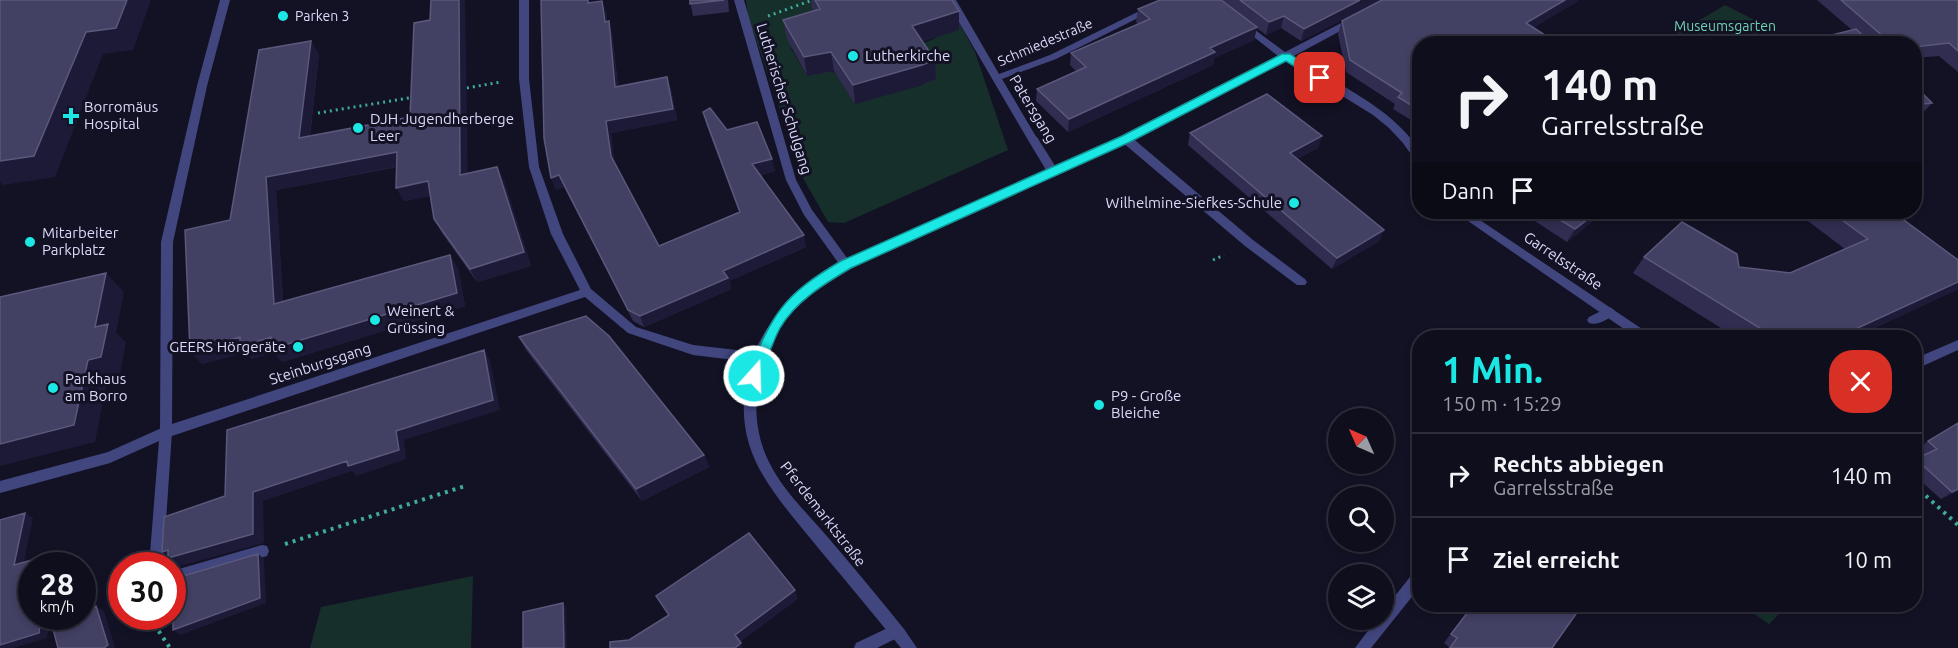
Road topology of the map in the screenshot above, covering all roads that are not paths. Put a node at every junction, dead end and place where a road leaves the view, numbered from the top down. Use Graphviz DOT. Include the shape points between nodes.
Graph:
graph roads {
  1 [pos="225,0"];
  2 [pos="524,0"];
  3 [pos="739,0"];
  4 [pos="951,0"];
  5 [pos="1169,0"];
  6 [pos="1230,14"];
  7 [pos="1360,17"];
  8 [pos="1286,57"];
  9 [pos="997,78"];
  10 [pos="1126,139"];
  11 [pos="1412,148"];
  12 [pos="1053,172"];
  13 [pos="1471,219"];
  14 [pos="846,265"];
  15 [pos="1301,282"];
  16 [pos="587,292"];
  17 [pos="1609,312"];
  18 [pos="1593,320"];
  19 [pos="1635,330"];
  20 [pos="1958,345"];
  21 [pos="759,358"];
  22 [pos="1922,361"];
  23 [pos="166,432"];
  24 [pos="0,487"];
  25 [pos="262,551"];
  26 [pos="157,552"];
  27 [pos="186,574"];
  28 [pos="1412,586"];
  29 [pos="896,631"];
  30 [pos="861,648"];
  31 [pos="910,648"];
  32 [pos="1362,648"];
  1 -- 23 [label="street" via="201,86 167,242"];
  2 -- 16 [label="street" via="524,79 534,167 557,234"];
  3 -- 14 [label="street, Lutherischer Schulgang" via="791,180 808,212"];
  4 -- 9 [label="street, Patersgang"];
  5 -- 9 [label="street, Schmiedestraße" via="1053,57"];
  6 -- 8 [label="street"];
  7 -- 8 [label="street, Pferdemarktstraße"];
  8 -- 10 [label="street, Pferdemarktstraße"];
  8 -- 11 [label="street" via="1371,108 1399,130"];
  9 -- 12 [label="street, Patersgang"];
  10 -- 12 [label="street, Pferdemarktstraße"];
  10 -- 15 [label="street"];
  12 -- 14 [label="street, Pferdemarktstraße"];
  13 -- 17 [label="street, Garrelsstraße"];
  14 -- 21 [label="street, Pferdemarktstraße" via="792,303 774,326"];
  16 -- 21 [label="street" via="632,330 693,350"];
  16 -- 23 [label="street, Steinburgsgang"];
  17 -- 18 [label="street"];
  17 -- 19 [label="street, Garrelsstraße"];
  20 -- 22 [label="street"];
  21 -- 29 [label="street, Pferdemarktstraße" via="748,394 751,426 761,461 784,496"];
  23 -- 24 [label="street, Steinburgsgang" via="110,457"];
  23 -- 26 [label="street"];
  25 -- 27 [label="street"];
  28 -- 32 [label="street"];
  29 -- 30 [label="street"];
  29 -- 31 [label="street, Pferdemarktstraße"];
}
